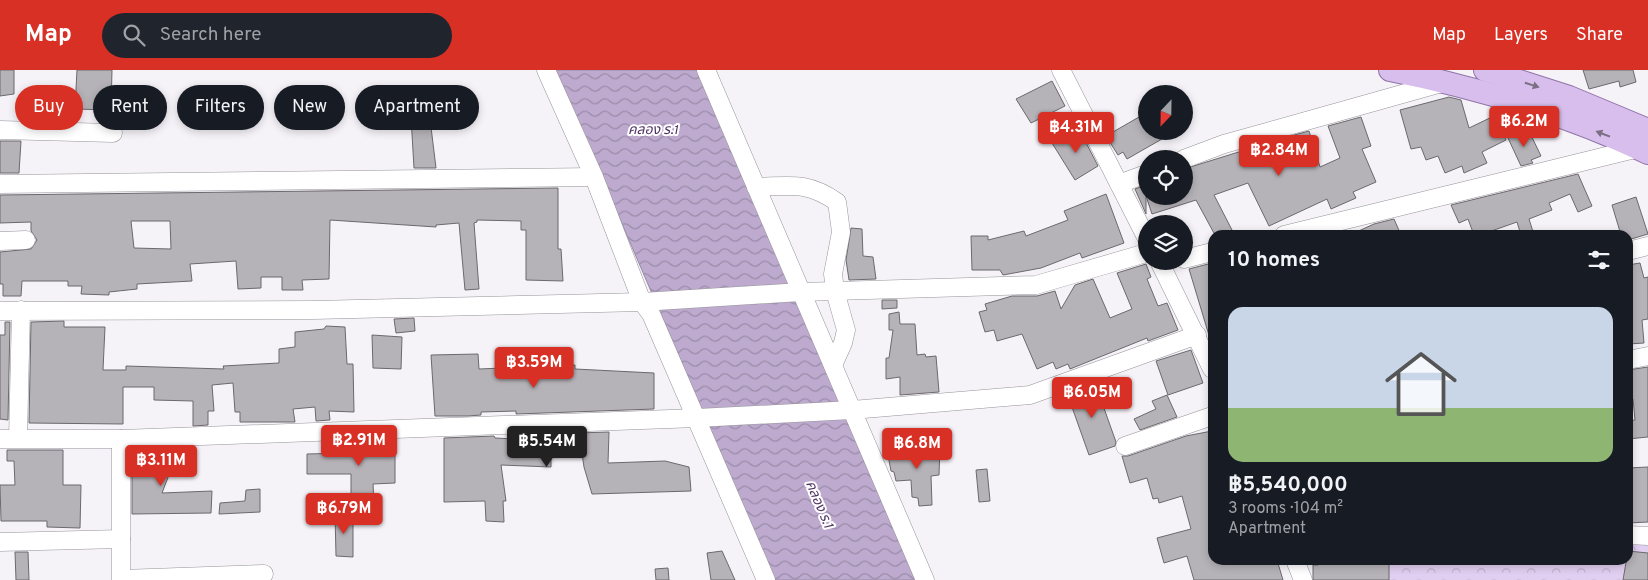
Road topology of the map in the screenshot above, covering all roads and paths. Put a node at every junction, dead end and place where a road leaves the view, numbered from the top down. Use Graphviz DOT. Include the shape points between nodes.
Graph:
graph roads {
  1 [pos="546,70"];
  2 [pos="706,70"];
  3 [pos="1061,70"];
  4 [pos="1390,70"];
  5 [pos="1491,71"];
  6 [pos="1448,82"];
  7 [pos="0,130"];
  8 [pos="113,133"];
  9 [pos="1645,144"];
  10 [pos="1193,156"];
  11 [pos="1138,177"];
  12 [pos="594,178"];
  13 [pos="0,184"];
  14 [pos="1119,184"];
  15 [pos="756,187"];
  16 [pos="1138,221"];
  17 [pos="1304,230"];
  18 [pos="26,240"];
  19 [pos="0,241"];
  20 [pos="1648,246"];
  21 [pos="1633,250"];
  22 [pos="1208,253"];
  23 [pos="1138,256"];
  24 [pos="1193,257"];
  25 [pos="1169,270"];
  26 [pos="835,291"];
  27 [pos="801,292"];
  28 [pos="642,302"];
  29 [pos="22,310"];
  30 [pos="0,311"];
  31 [pos="1197,335"];
  32 [pos="1208,354"];
  33 [pos="1648,356"];
  34 [pos="1633,359"];
  35 [pos="833,365"];
  36 [pos="845,410"];
  37 [pos="702,417"];
  38 [pos="1208,417"];
  39 [pos="18,438"];
  40 [pos="0,439"];
  41 [pos="121,439"];
  42 [pos="1124,446"];
  43 [pos="1633,536"];
  44 [pos="1648,536"];
  45 [pos="121,540"];
  46 [pos="0,542"];
  47 [pos="1297,565"];
  48 [pos="264,574"];
  49 [pos="121,579"];
  50 [pos="766,580"];
  51 [pos="925,580"];
  52 [pos="1303,580"];
  1 -- 12 [label="street"];
  2 -- 15 [label="street"];
  3 -- 14 [label="street"];
  4 -- 6 [label="main road"];
  5 -- 9 [label="main road, one-way" via="1569,97"];
  9 -- 6 [label="main road, one-way"];
  6 -- 10 [label="street" via="1224,144"];
  7 -- 8 [label="street"];
  9 -- 17 [label="street"];
  11 -- 14 [label="street"];
  12 -- 13 [label="street"];
  12 -- 28 [label="street"];
  14 -- 16 [label="street"];
  15 -- 26 [label="street" via="818,189 837,202 841,232 833,274"];
  15 -- 27 [label="street"];
  18 -- 19 [label="street"];
  20 -- 21 [label="street"];
  22 -- 24 [label="street"];
  23 -- 26 [label="street" via="1036,285"];
  25 -- 31 [label="street"];
  26 -- 27 [label="street"];
  26 -- 35 [label="street" via="846,330 844,343"];
  27 -- 28 [label="street"];
  27 -- 35 [label="street"];
  28 -- 29 [label="street" via="314,310"];
  28 -- 37 [label="street"];
  29 -- 30 [label="street"];
  29 -- 39 [label="street"];
  31 -- 32 [label="street"];
  31 -- 36 [label="street" via="1030,395"];
  33 -- 34 [label="street"];
  35 -- 36 [label="street"];
  36 -- 37 [label="street"];
  36 -- 51 [label="street"];
  37 -- 41 [label="street"];
  37 -- 50 [label="street"];
  38 -- 42 [label="street"];
  39 -- 40 [label="street"];
  39 -- 41 [label="street"];
  41 -- 45 [label="street"];
  43 -- 44 [label="street"];
  45 -- 46 [label="street"];
  45 -- 49 [label="street"];
  47 -- 52 [label="street"];
  48 -- 49 [label="street"];
}
